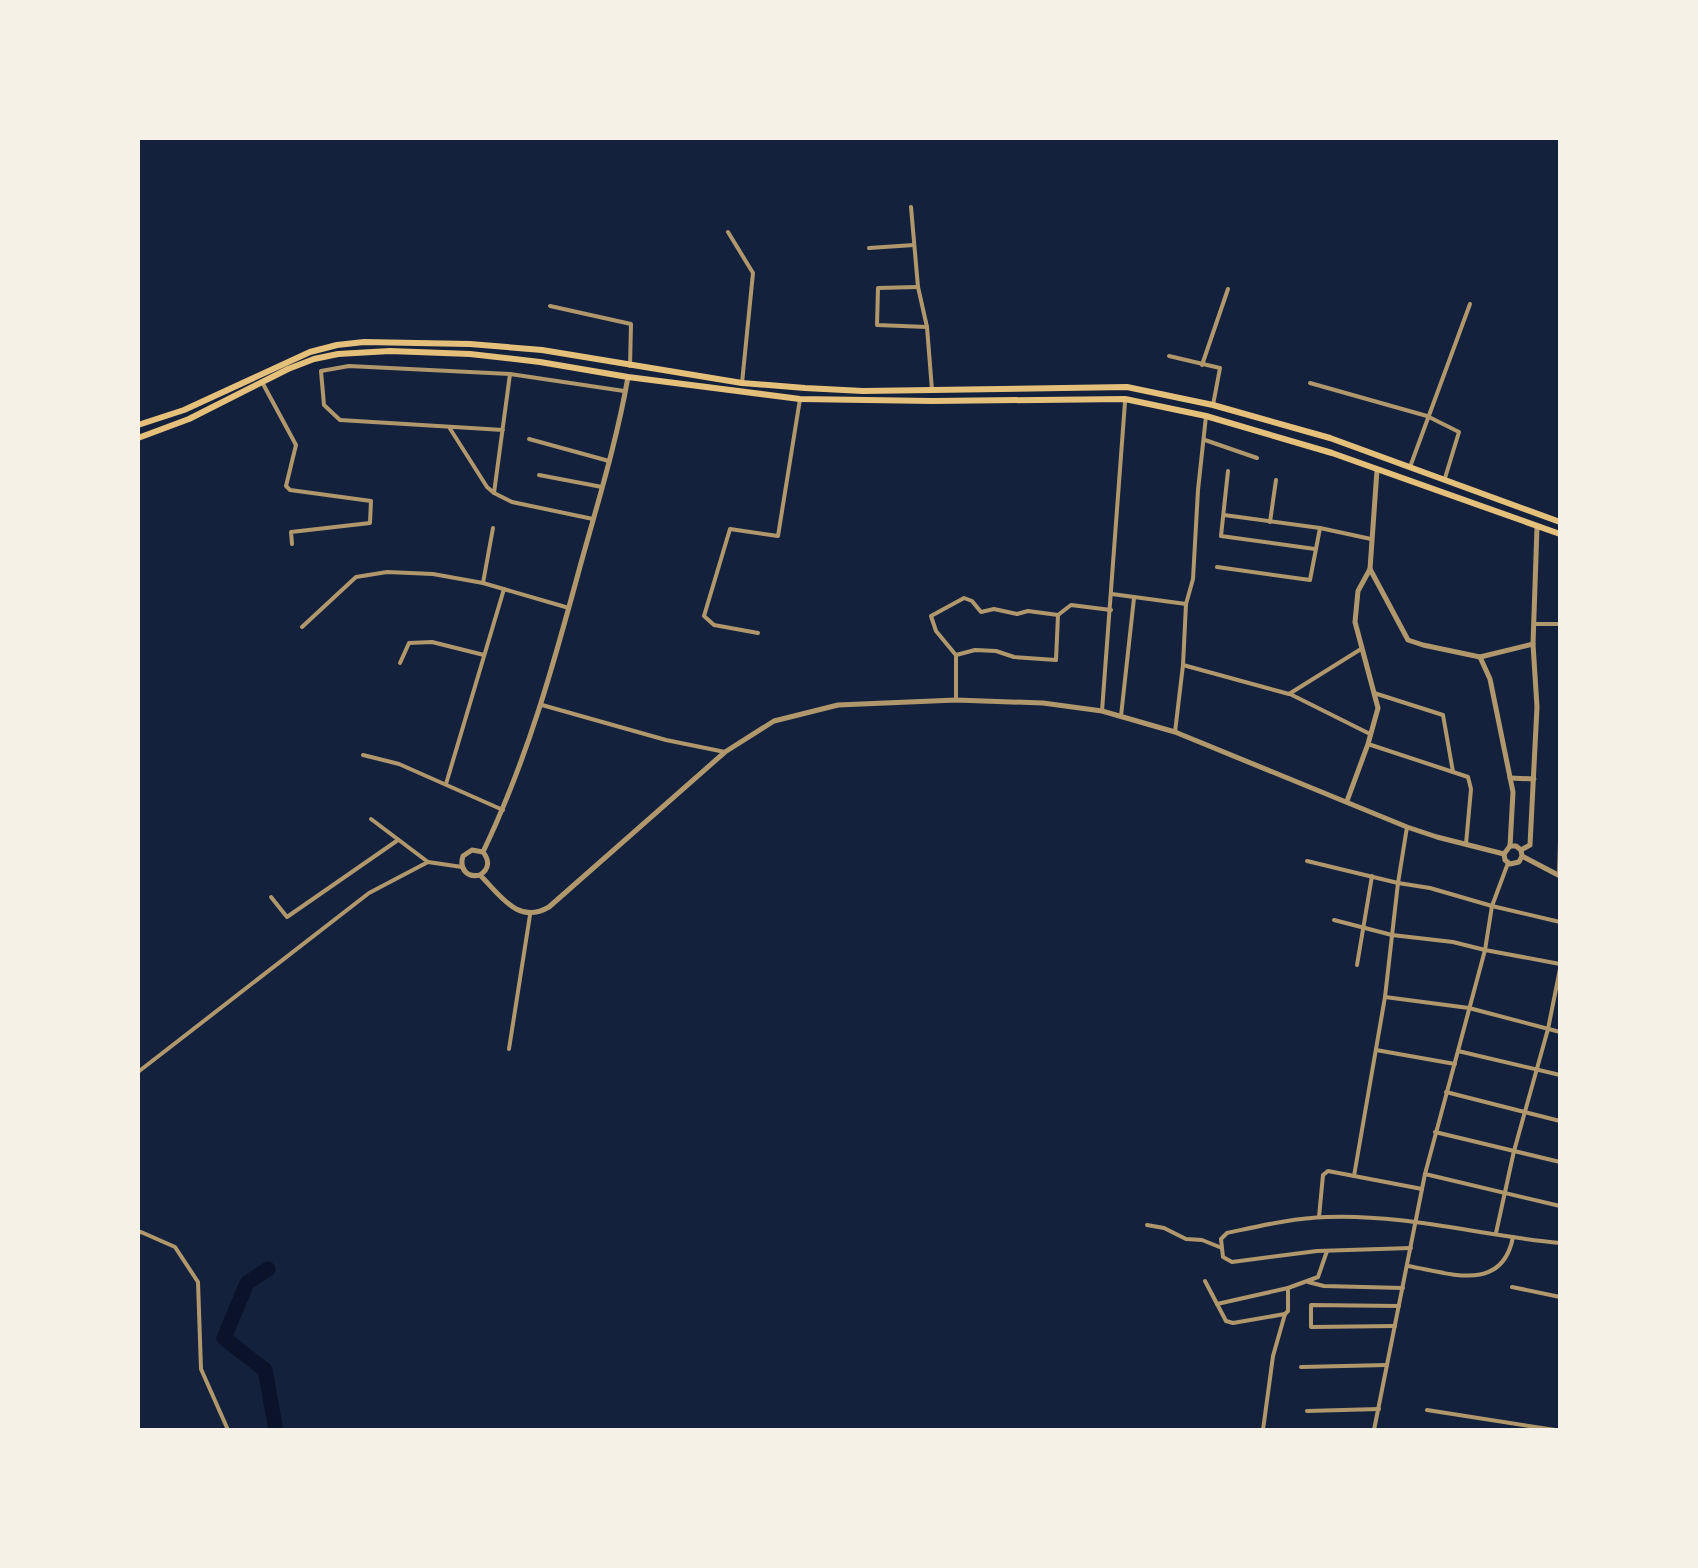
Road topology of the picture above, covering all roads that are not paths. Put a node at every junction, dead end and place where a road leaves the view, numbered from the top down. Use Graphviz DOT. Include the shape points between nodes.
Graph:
graph roads {
  1 [pos="912,207"];
  2 [pos="728,232"];
  3 [pos="914,245"];
  4 [pos="869,248"];
  5 [pos="918,286"];
  6 [pos="1228,289"];
  7 [pos="1470,304"];
  8 [pos="550,306"];
  9 [pos="928,328"];
  10 [pos="1168,356"];
  11 [pos="1202,364"];
  12 [pos="630,366"];
  13 [pos="510,374"];
  14 [pos="628,378"];
  15 [pos="262,382"];
  16 [pos="742,383"];
  17 [pos="1310,383"];
  18 [pos="1126,387"];
  19 [pos="932,390"];
  20 [pos="626,391"];
  21 [pos="800,398"];
  22 [pos="1125,399"];
  23 [pos="932,402"];
  24 [pos="1214,404"];
  25 [pos="1206,416"];
  26 [pos="1427,416"];
  27 [pos="138,424"];
  28 [pos="450,427"];
  29 [pos="503,430"];
  30 [pos="138,438"];
  31 [pos="529,439"];
  32 [pos="1203,439"];
  33 [pos="1378,456"];
  34 [pos="1257,458"];
  35 [pos="609,462"];
  36 [pos="1410,466"];
  37 [pos="1228,470"];
  38 [pos="1377,470"];
  39 [pos="539,475"];
  40 [pos="1444,478"];
  41 [pos="1276,480"];
  42 [pos="602,487"];
  43 [pos="494,494"];
  44 [pos="1224,515"];
  45 [pos="1540,515"];
  46 [pos="593,520"];
  47 [pos="1270,522"];
  48 [pos="1560,522"];
  49 [pos="1537,527"];
  50 [pos="493,528"];
  51 [pos="1320,528"];
  52 [pos="1560,534"];
  53 [pos="1371,539"];
  54 [pos="292,544"];
  55 [pos="1315,549"];
  56 [pos="1217,567"];
  57 [pos="1370,569"];
  58 [pos="482,583"];
  59 [pos="504,589"];
  60 [pos="1112,594"];
  61 [pos="1134,598"];
  62 [pos="1186,604"];
  63 [pos="569,608"];
  64 [pos="1111,610"];
  65 [pos="1058,615"];
  66 [pos="1535,624"];
  67 [pos="1560,624"];
  68 [pos="302,627"];
  69 [pos="758,633"];
  70 [pos="1533,644"];
  71 [pos="1360,648"];
  72 [pos="484,655"];
  73 [pos="956,655"];
  74 [pos="1480,657"];
  75 [pos="400,662"];
  76 [pos="1183,666"];
  77 [pos="1374,692"];
  78 [pos="1289,694"];
  79 [pos="956,700"];
  80 [pos="542,705"];
  81 [pos="1102,711"];
  82 [pos="1122,716"];
  83 [pos="1175,732"];
  84 [pos="1370,734"];
  85 [pos="1368,744"];
  86 [pos="725,752"];
  87 [pos="363,754"];
  88 [pos="1452,772"];
  89 [pos="1510,778"];
  90 [pos="1534,779"];
  91 [pos="446,784"];
  92 [pos="1347,801"];
  93 [pos="503,810"];
  94 [pos="371,819"];
  95 [pos="1408,827"];
  96 [pos="398,840"];
  97 [pos="1560,842"];
  98 [pos="1466,844"];
  99 [pos="1510,846"];
  100 [pos="483,852"];
  101 [pos="1522,853"];
  102 [pos="1504,854"];
  103 [pos="1307,861"];
  104 [pos="428,862"];
  105 [pos="1508,862"];
  106 [pos="462,867"];
  107 [pos="480,875"];
  108 [pos="1372,876"];
  109 [pos="1560,876"];
  110 [pos="1398,883"];
  111 [pos="271,897"];
  112 [pos="1492,906"];
  113 [pos="530,915"];
  114 [pos="1334,920"];
  115 [pos="1560,922"];
  116 [pos="1363,928"];
  117 [pos="1392,935"];
  118 [pos="1485,950"];
  119 [pos="1357,965"];
  120 [pos="1560,966"];
  121 [pos="1385,996"];
  122 [pos="1469,1008"];
  123 [pos="1548,1029"];
  124 [pos="1560,1032"];
  125 [pos="509,1049"];
  126 [pos="1375,1050"];
  127 [pos="1458,1050"];
  128 [pos="1456,1064"];
  129 [pos="1537,1068"];
  130 [pos="138,1072"];
  131 [pos="1560,1075"];
  132 [pos="1446,1092"];
  133 [pos="1524,1112"];
  134 [pos="1560,1122"];
  135 [pos="1435,1132"];
  136 [pos="1514,1151"];
  137 [pos="1560,1162"];
  138 [pos="1426,1174"];
  139 [pos="1354,1176"];
  140 [pos="1422,1189"];
  141 [pos="1505,1192"];
  142 [pos="1560,1206"];
  143 [pos="1318,1217"];
  144 [pos="1416,1224"];
  145 [pos="1147,1225"];
  146 [pos="138,1233"];
  147 [pos="1496,1233"];
  148 [pos="1514,1237"];
  149 [pos="1560,1243"];
  150 [pos="1222,1248"];
  151 [pos="1411,1248"];
  152 [pos="1327,1251"];
  153 [pos="1408,1266"];
  154 [pos="1205,1281"];
  155 [pos="1308,1282"];
  156 [pos="1512,1287"];
  157 [pos="1288,1288"];
  158 [pos="1403,1288"];
  159 [pos="1560,1297"];
  160 [pos="1217,1304"];
  161 [pos="1400,1306"];
  162 [pos="1284,1314"];
  163 [pos="1396,1326"];
  164 [pos="1388,1366"];
  165 [pos="1301,1367"];
  166 [pos="1378,1409"];
  167 [pos="1427,1410"];
  168 [pos="1307,1411"];
  169 [pos="1560,1423"];
  170 [pos="228,1430"];
  171 [pos="1263,1430"];
  172 [pos="1374,1430"];
  173 [pos="1554,1430"];
  1 -- 3 [label="street"];
  2 -- 16 [label="street" via="752,273"];
  3 -- 4 [label="street"];
  3 -- 5 [label="street"];
  5 -- 9 [label="street"];
  5 -- 9 [label="street" via="878,288 877,325"];
  6 -- 11 [label="street"];
  7 -- 26 [label="street"];
  8 -- 12 [label="street" via="630,324"];
  9 -- 19 [label="street"];
  10 -- 11 [label="street"];
  11 -- 24 [label="street" via="1220,368"];
  12 -- 14 [label="main road"];
  12 -- 16 [label="main road"];
  12 -- 27 [label="main road" via="488,345 364,342 310,352"];
  13 -- 20 [label="street"];
  13 -- 28 [label="street" via="350,366 321,371 324,405 340,420"];
  13 -- 29 [label="street"];
  14 -- 15 [label="main road" via="470,354 390,351 338,354"];
  14 -- 20 [label="street"];
  14 -- 21 [label="main road"];
  15 -- 30 [label="main road"];
  15 -- 54 [label="street" via="296,445 286,486 371,501 370,524 291,532"];
  16 -- 19 [label="main road"];
  17 -- 26 [label="street"];
  18 -- 19 [label="main road"];
  18 -- 22 [label="main road"];
  18 -- 24 [label="main road"];
  19 -- 23 [label="main road"];
  20 -- 35 [label="street"];
  21 -- 23 [label="main road"];
  21 -- 69 [label="street" via="778,536 730,529 704,616 714,625"];
  22 -- 23 [label="main road"];
  22 -- 25 [label="main road"];
  22 -- 60 [label="street"];
  24 -- 33 [label="main road"];
  25 -- 32 [label="street"];
  25 -- 38 [label="main road"];
  26 -- 36 [label="street"];
  26 -- 40 [label="street" via="1459,432"];
  28 -- 29 [label="street"];
  28 -- 43 [label="street"];
  29 -- 43 [label="street"];
  31 -- 35 [label="street"];
  32 -- 34 [label="street"];
  32 -- 62 [label="street"];
  33 -- 36 [label="main road"];
  33 -- 38 [label="main road"];
  35 -- 42 [label="street"];
  36 -- 40 [label="main road"];
  37 -- 44 [label="street"];
  38 -- 49 [label="main road"];
  38 -- 53 [label="street"];
  39 -- 42 [label="street"];
  40 -- 45 [label="main road"];
  41 -- 47 [label="street"];
  42 -- 46 [label="street"];
  43 -- 46 [label="street"];
  44 -- 47 [label="street"];
  44 -- 55 [label="street" via="1221,536"];
  45 -- 48 [label="main road"];
  45 -- 49 [label="main road"];
  46 -- 63 [label="street"];
  47 -- 51 [label="street"];
  49 -- 52 [label="main road"];
  49 -- 66 [label="street"];
  50 -- 58 [label="street"];
  51 -- 53 [label="street"];
  51 -- 55 [label="street"];
  53 -- 57 [label="street"];
  55 -- 56 [label="street" via="1310,580"];
  57 -- 71 [label="street" via="1358,592"];
  57 -- 74 [label="street" via="1408,640"];
  58 -- 59 [label="street"];
  58 -- 68 [label="street" via="433,574 356,576"];
  59 -- 63 [label="street"];
  59 -- 72 [label="street"];
  60 -- 61 [label="street"];
  60 -- 64 [label="street"];
  61 -- 62 [label="street"];
  61 -- 82 [label="street"];
  62 -- 76 [label="street"];
  63 -- 80 [label="street"];
  64 -- 65 [label="street" via="1071,604"];
  64 -- 81 [label="street"];
  65 -- 73 [label="street" via="1056,660 975,650"];
  65 -- 73 [label="street" via="980,612 964,598 931,616"];
  66 -- 67 [label="street"];
  66 -- 70 [label="street"];
  70 -- 74 [label="street"];
  70 -- 90 [label="street"];
  71 -- 77 [label="street"];
  71 -- 78 [label="street"];
  72 -- 75 [label="street" via="409,643"];
  72 -- 91 [label="street"];
  73 -- 79 [label="street"];
  74 -- 89 [label="street"];
  76 -- 78 [label="street"];
  76 -- 83 [label="street"];
  77 -- 84 [label="street" via="1378,708"];
  77 -- 88 [label="street" via="1443,715"];
  78 -- 84 [label="street"];
  79 -- 81 [label="street"];
  79 -- 86 [label="street" via="838,705 774,721"];
  80 -- 86 [label="street"];
  80 -- 93 [label="street"];
  81 -- 82 [label="street"];
  82 -- 83 [label="street"];
  83 -- 92 [label="street"];
  84 -- 85 [label="street"];
  85 -- 88 [label="street"];
  85 -- 92 [label="street"];
  86 -- 113 [label="street" via="549,908"];
  87 -- 91 [label="street"];
  88 -- 98 [label="street" via="1468,777 1471,789"];
  89 -- 90 [label="street"];
  89 -- 99 [label="street"];
  90 -- 101 [label="street" via="1530,845"];
  91 -- 93 [label="street"];
  92 -- 95 [label="street"];
  93 -- 100 [label="street"];
  94 -- 96 [label="street"];
  95 -- 98 [label="street"];
  95 -- 110 [label="street"];
  96 -- 104 [label="street"];
  96 -- 111 [label="street" via="287,918"];
  97 -- 109 [label="street"];
  98 -- 102 [label="street"];
  99 -- 101 [label="street"];
  99 -- 102 [label="street"];
  100 -- 106 [label="street" via="467,852"];
  100 -- 107 [label="street" via="488,862"];
  101 -- 105 [label="street" via="1516,864"];
  101 -- 109 [label="street"];
  102 -- 105 [label="street"];
  103 -- 108 [label="street"];
  104 -- 106 [label="street"];
  104 -- 130 [label="street" via="369,893"];
  105 -- 112 [label="street"];
  106 -- 107 [label="street"];
  107 -- 113 [label="street"];
  108 -- 110 [label="street"];
  108 -- 116 [label="street"];
  110 -- 112 [label="street"];
  110 -- 117 [label="street"];
  112 -- 115 [label="street"];
  112 -- 118 [label="street"];
  113 -- 125 [label="street"];
  114 -- 116 [label="street"];
  116 -- 117 [label="street"];
  116 -- 119 [label="street"];
  117 -- 118 [label="street"];
  117 -- 121 [label="street"];
  118 -- 120 [label="street"];
  118 -- 122 [label="street"];
  120 -- 123 [label="street"];
  121 -- 122 [label="street"];
  121 -- 126 [label="street"];
  122 -- 123 [label="street"];
  122 -- 127 [label="street"];
  123 -- 124 [label="street"];
  123 -- 129 [label="street"];
  126 -- 128 [label="street"];
  126 -- 139 [label="street"];
  127 -- 128 [label="street"];
  127 -- 129 [label="street"];
  128 -- 132 [label="street"];
  129 -- 131 [label="street"];
  129 -- 133 [label="street"];
  132 -- 133 [label="street"];
  132 -- 135 [label="street"];
  133 -- 134 [label="street"];
  133 -- 136 [label="street"];
  135 -- 136 [label="street"];
  135 -- 138 [label="street"];
  136 -- 137 [label="street"];
  136 -- 141 [label="street"];
  138 -- 140 [label="street"];
  138 -- 141 [label="street"];
  139 -- 140 [label="street"];
  139 -- 143 [label="street" via="1325,1172"];
  140 -- 144 [label="street"];
  141 -- 142 [label="street"];
  141 -- 147 [label="street"];
  143 -- 144 [label="street"];
  143 -- 150 [label="street" via="1227,1234"];
  144 -- 147 [label="street"];
  144 -- 151 [label="street"];
  145 -- 150 [label="street"];
  146 -- 170 [label="street" via="176,1248 198,1282 201,1369"];
  147 -- 148 [label="street"];
  148 -- 149 [label="street"];
  148 -- 153 [label="street" via="1505,1261 1490,1274"];
  150 -- 152 [label="street" via="1232,1262"];
  151 -- 152 [label="street"];
  151 -- 153 [label="street"];
  152 -- 155 [label="street" via="1318,1277"];
  153 -- 158 [label="street"];
  154 -- 160 [label="street"];
  155 -- 157 [label="street"];
  155 -- 158 [label="street"];
  156 -- 159 [label="street"];
  157 -- 160 [label="street"];
  157 -- 162 [label="street"];
  158 -- 161 [label="street"];
  160 -- 162 [label="street" via="1233,1323"];
  161 -- 163 [label="street"];
  161 -- 163 [label="street" via="1311,1305 1312,1327"];
  162 -- 171 [label="street"];
  163 -- 164 [label="street"];
  164 -- 165 [label="street"];
  164 -- 166 [label="street"];
  166 -- 168 [label="street"];
  166 -- 172 [label="street"];
  167 -- 173 [label="street"];
  169 -- 173 [label="street"];
}
